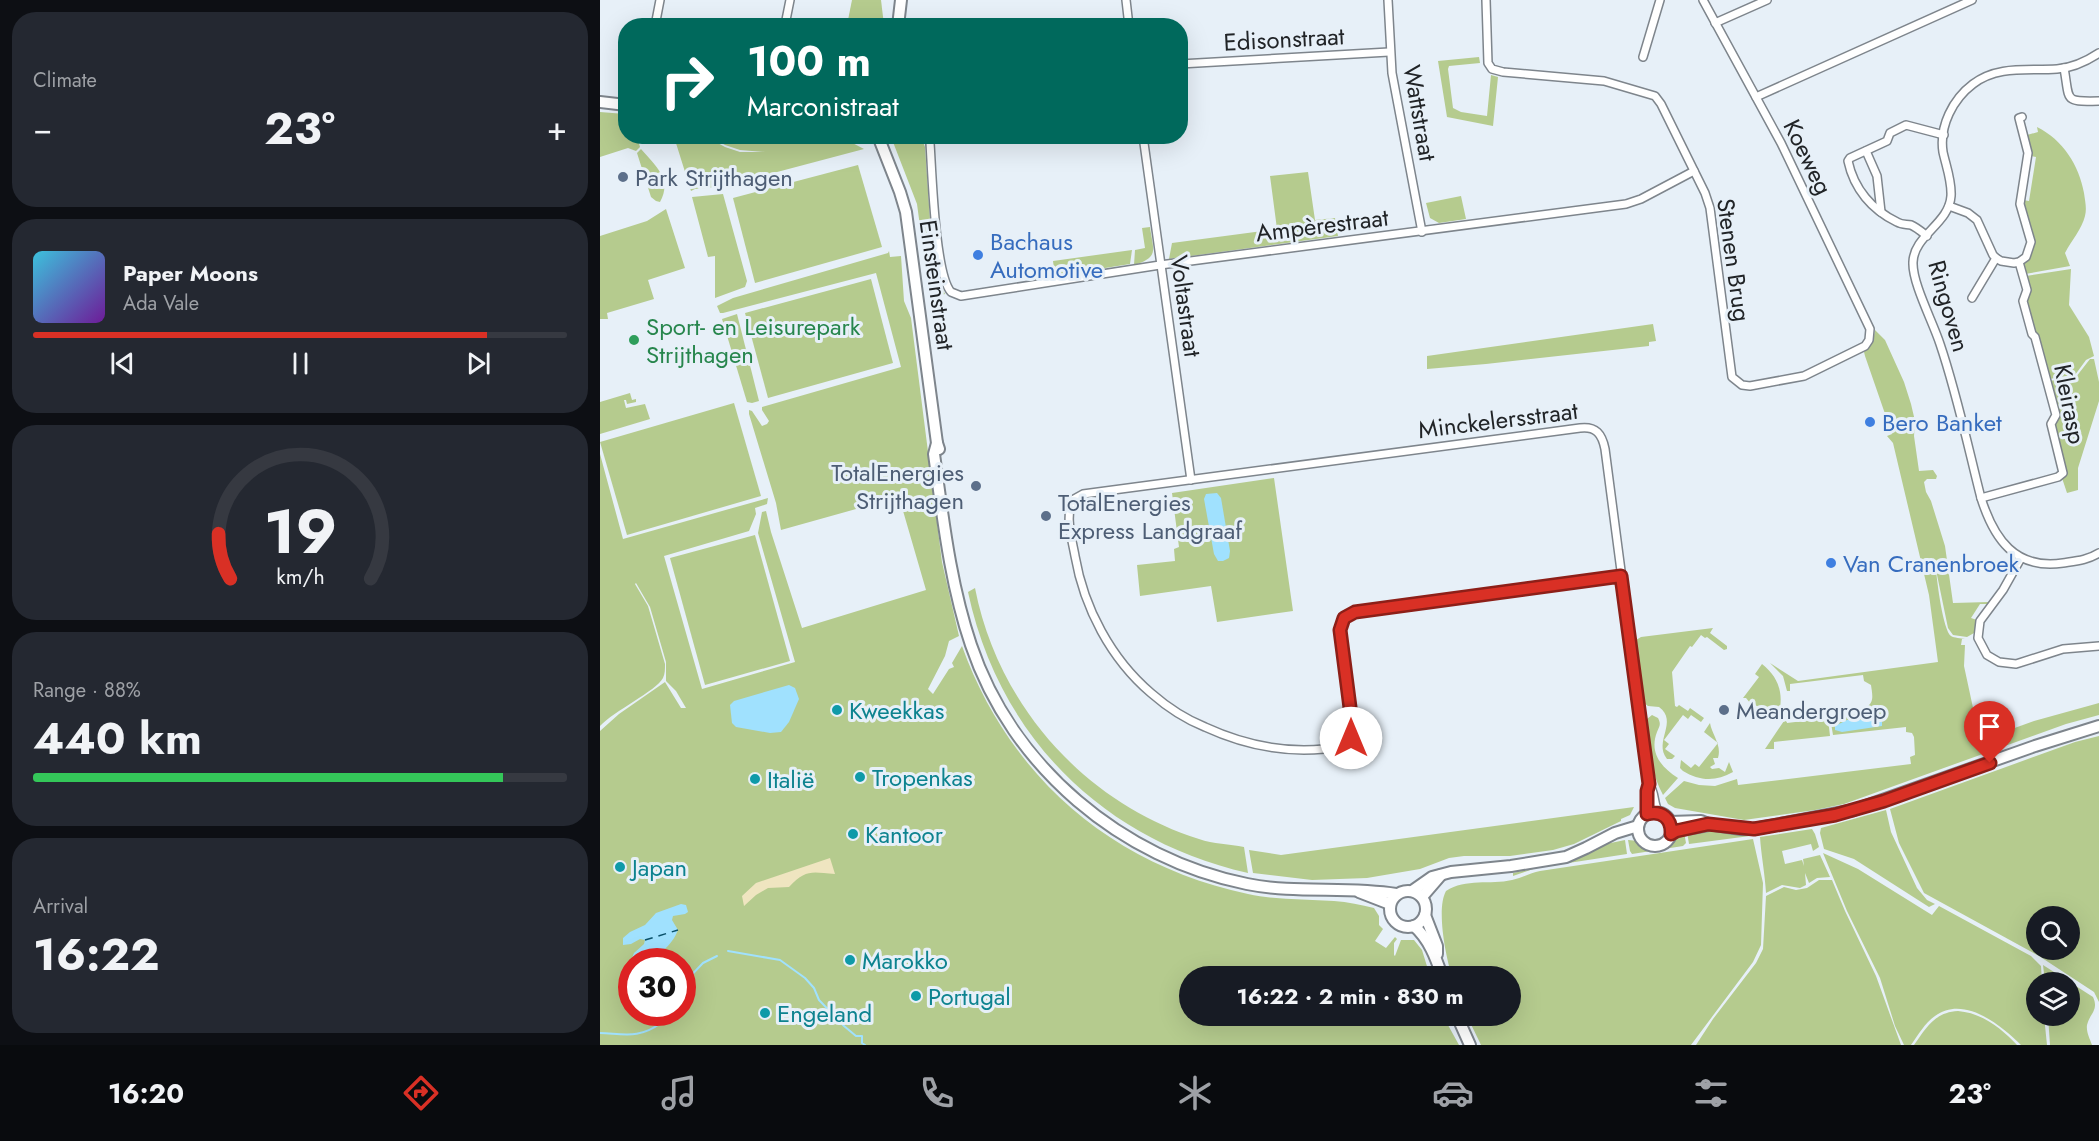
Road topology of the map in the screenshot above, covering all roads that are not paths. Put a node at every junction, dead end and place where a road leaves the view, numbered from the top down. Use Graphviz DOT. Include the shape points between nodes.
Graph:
graph roads {
  1 [pos="660,0"];
  2 [pos="790,0"];
  3 [pos="901,0"];
  4 [pos="1126,0"];
  5 [pos="1388,0"];
  6 [pos="1486,0"];
  7 [pos="1660,0"];
  8 [pos="1703,0"];
  9 [pos="1767,0"];
  10 [pos="1972,0"];
  11 [pos="656,18"];
  12 [pos="786,18"];
  13 [pos="899,18"];
  14 [pos="1128,18"];
  15 [pos="1715,24"];
  16 [pos="1389,52"];
  17 [pos="2099,53"];
  18 [pos="1642,57"];
  19 [pos="1188,64"];
  20 [pos="2064,68"];
  21 [pos="1756,97"];
  22 [pos="2099,101"];
  23 [pos="600,102"];
  24 [pos="618,104"];
  25 [pos="2022,117"];
  26 [pos="1944,135"];
  27 [pos="881,144"];
  28 [pos="930,144"];
  29 [pos="1144,144"];
  30 [pos="1866,151"];
  31 [pos="1694,171"];
  32 [pos="1949,206"];
  33 [pos="1881,212"];
  34 [pos="1422,232"];
  35 [pos="1927,236"];
  36 [pos="1996,258"];
  37 [pos="2019,262"];
  38 [pos="1160,265"];
  39 [pos="1972,298"];
  40 [pos="1870,335"];
  41 [pos="1191,480"];
  42 [pos="1982,498"];
  43 [pos="2099,553"];
  44 [pos="2021,558"];
  45 [pos="1621,576"];
  46 [pos="2099,646"];
  47 [pos="2099,726"];
  48 [pos="1649,784"];
  49 [pos="1659,813"];
  50 [pos="1647,814"];
  51 [pos="1670,822"];
  52 [pos="1708,824"];
  53 [pos="1638,831"];
  54 [pos="1671,834"];
  55 [pos="1417,894"];
  56 [pos="1393,899"];
  57 [pos="1425,915"];
  58 [pos="1414,926"];
  59 [pos="1438,963"];
  60 [pos="1439,966"];
  61 [pos="1461,1026"];
  62 [pos="1470,1045"];
  1 -- 11 [label="street"];
  2 -- 12 [label="street"];
  3 -- 13 [label="main road"];
  4 -- 14 [label="street"];
  5 -- 16 [label="street, Wattstraat"];
  6 -- 31 [label="street, Stenen Brug" via="1488,63 1492,69 1604,81 1655,96"];
  7 -- 18 [label="street"];
  8 -- 15 [label="street, Koeweg"];
  9 -- 15 [label="street"];
  10 -- 21 [label="street"];
  15 -- 21 [label="street, Koeweg"];
  16 -- 19 [label="street, Edisonstraat"];
  16 -- 34 [label="street, Wattstraat"];
  17 -- 20 [label="street"];
  20 -- 22 [label="street" via="2070,98 2076,102"];
  20 -- 26 [label="street" via="2002,71 1981,78 1960,96 1950,112"];
  21 -- 40 [label="street, Koeweg" via="1858,302"];
  23 -- 24 [label="main road"];
  25 -- 37 [label="street" via="2019,118 2028,153 2020,207 2031,242 2026,257"];
  26 -- 30 [label="street" via="1906,125 1890,133 1887,141"];
  26 -- 32 [label="street"];
  27 -- 56 [label="main road, Einsteinstraat" via="906,212 952,573 980,666 1016,733 1051,777 1082,805 1148,850 1239,882 1283,890 1373,891"];
  28 -- 38 [label="street, Ampèrestraat" via="936,231 944,279 954,294"];
  29 -- 38 [label="street, Voltastraat"];
  30 -- 33 [label="street" via="1877,176"];
  30 -- 33 [label="street" via="1850,158 1848,164 1863,196"];
  31 -- 34 [label="street, Ampèrestraat" via="1633,202"];
  31 -- 40 [label="street, Stenen Brug" via="1710,208 1730,371 1736,382 1750,386 1804,376 1865,346"];
  32 -- 35 [label="street, Ringoven"];
  32 -- 36 [label="street" via="1973,216"];
  33 -- 35 [label="street"];
  34 -- 38 [label="street, Ampèrestraat"];
  35 -- 42 [label="street, Ringoven" via="1914,254 1913,270 1941,345"];
  36 -- 37 [label="street" via="2007,263"];
  36 -- 39 [label="street"];
  37 -- 42 [label="street, Kleirasp" via="2027,290 2023,301 2056,415 2051,424 2063,473"];
  38 -- 41 [label="street, Voltastraat"];
  41 -- 45 [label="street, Minckelersstraat" via="1593,428 1602,436 1605,449"];
  41 -- 45 [label="street" via="1083,494 1074,499 1069,512 1078,573 1108,642 1149,692 1203,727 1255,744 1305,750 1341,747 1348,742 1353,732 1340,630 1348,614"];
  42 -- 44 [label="street, Ringoven" via="1995,532"];
  43 -- 44 [label="street" via="2055,564"];
  44 -- 46 [label="street" via="1980,621 1977,638 1987,655 1999,662 2016,664 2055,650"];
  45 -- 48 [label="street, Minckelersstraat"];
  47 -- 52 [label="main road" via="1854,810 1754,829"];
  48 -- 49 [label="street, Minckelersstraat"];
  48 -- 50 [label="street, Minckelersstraat"];
  49 -- 50 [label="main road"];
  49 -- 51 [label="main road"];
  50 -- 53 [label="main road"];
  51 -- 52 [label="main road"];
  51 -- 54 [label="main road"];
  52 -- 54 [label="main road"];
  53 -- 54 [label="main road" via="1644,843 1656,846"];
  53 -- 55 [label="main road" via="1615,833 1557,859 1459,870 1432,877"];
  55 -- 56 [label="main road" via="1407,890"];
  55 -- 57 [label="main road" via="1426,909"];
  56 -- 58 [label="main road" via="1390,915 1397,924"];
  57 -- 58 [label="main road"];
  57 -- 59 [label="main road" via="1437,946"];
  58 -- 59 [label="main road" via="1423,934"];
  59 -- 60 [label="main road"];
  61 -- 62 [label="main road"];
}
